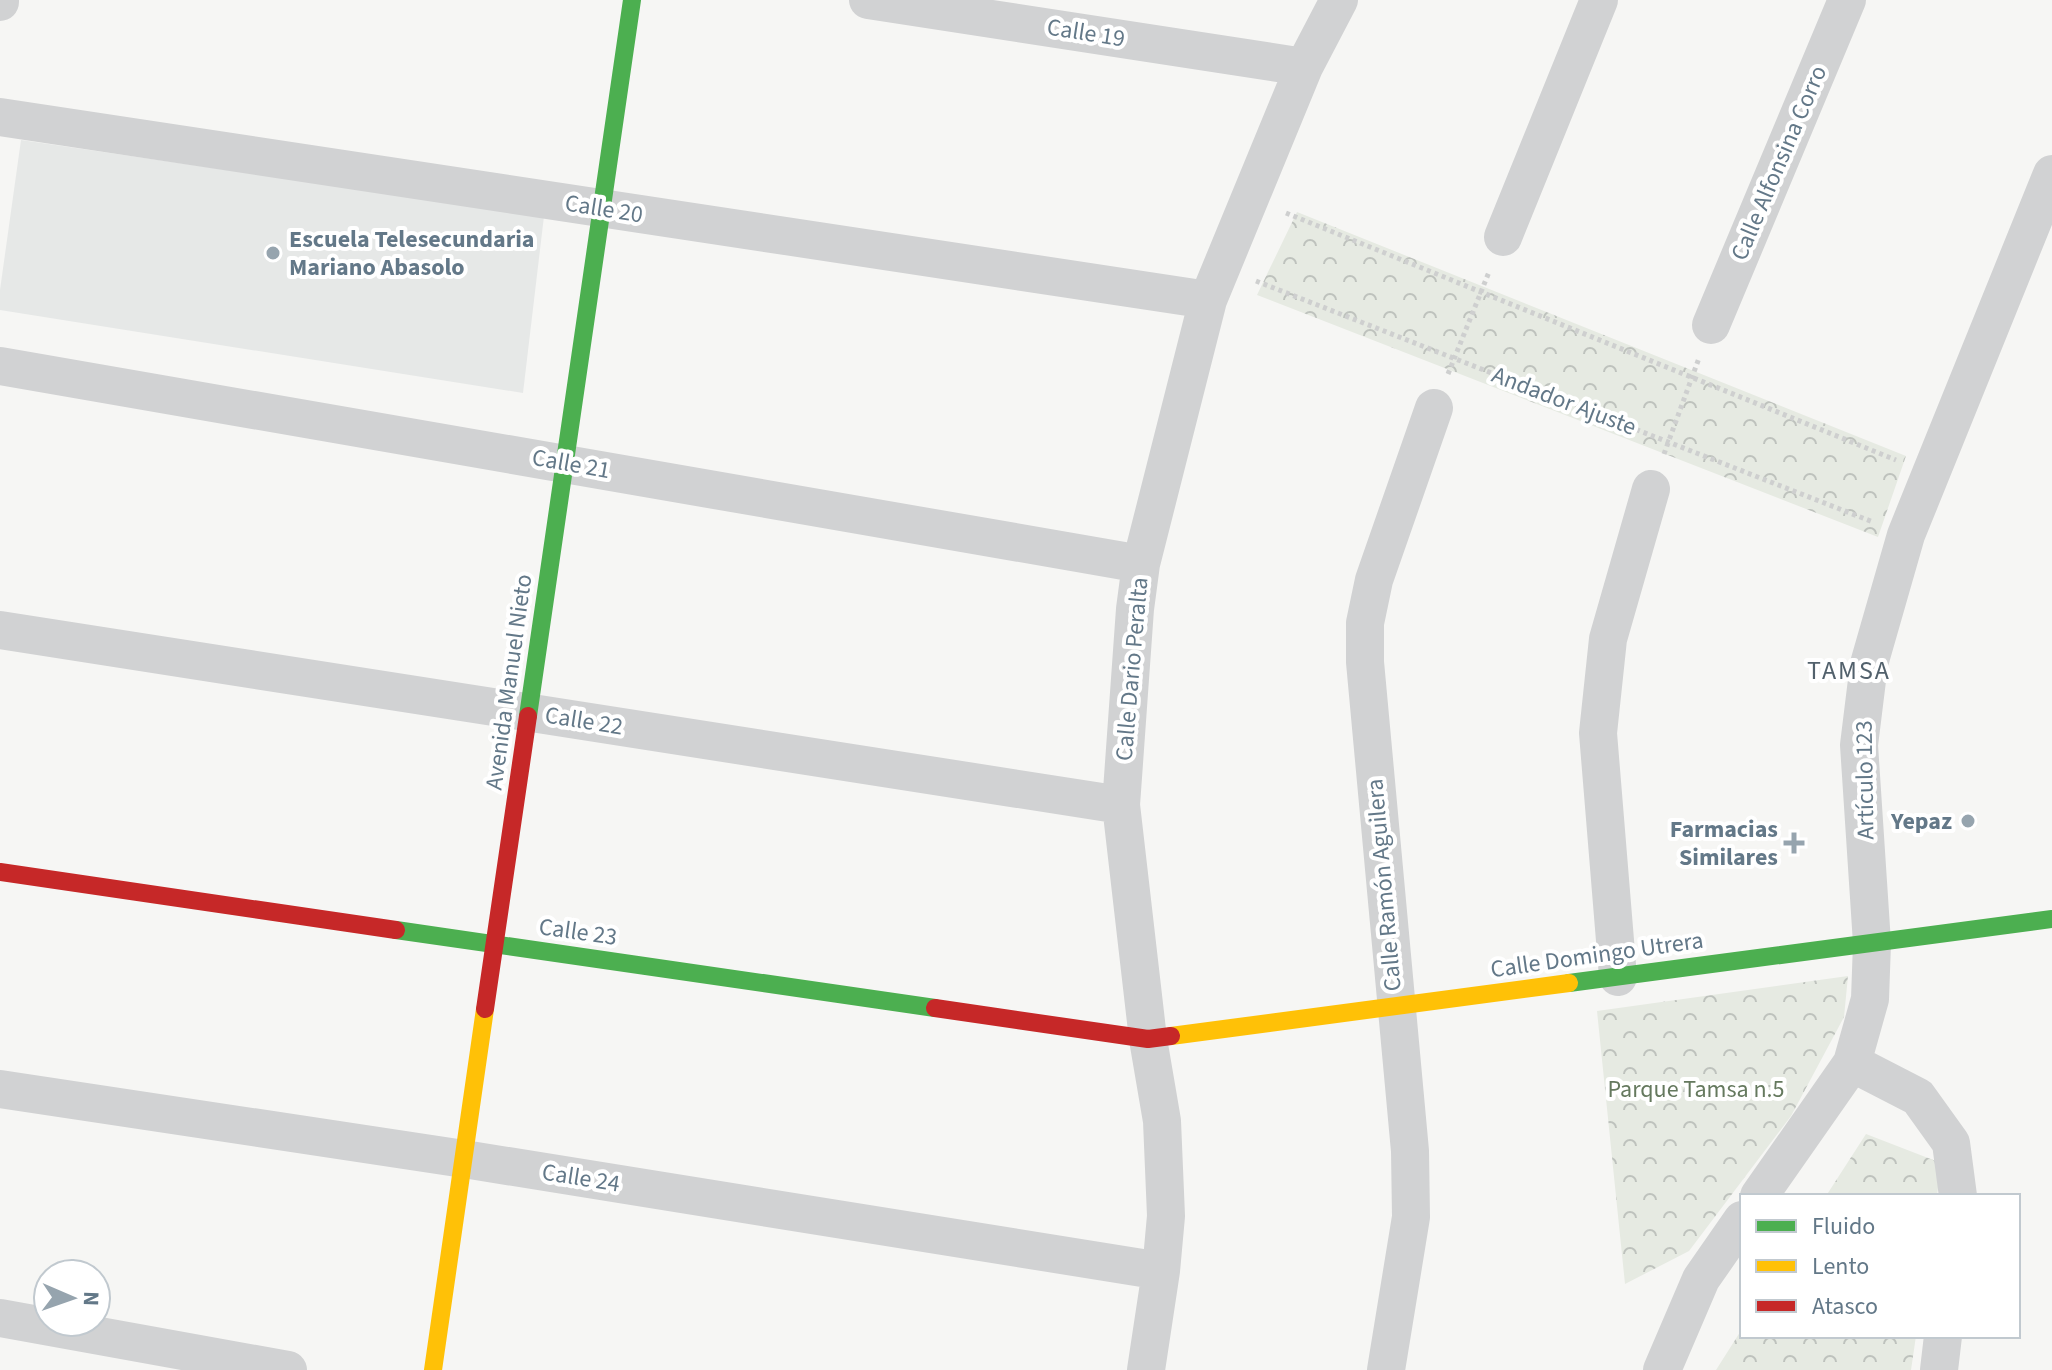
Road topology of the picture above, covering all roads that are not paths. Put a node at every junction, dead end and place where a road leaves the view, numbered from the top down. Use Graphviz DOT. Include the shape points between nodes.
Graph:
graph roads {
  1 [pos="632,0"];
  2 [pos="868,0"];
  3 [pos="1339,0"];
  4 [pos="1599,0"];
  5 [pos="1847,0"];
  6 [pos="1304,67"];
  7 [pos="0,117"];
  8 [pos="2052,174"];
  9 [pos="602,208"];
  10 [pos="1503,237"];
  11 [pos="1215,284"];
  12 [pos="1711,325"];
  13 [pos="0,366"];
  14 [pos="1434,408"];
  15 [pos="565,463"];
  16 [pos="1651,489"];
  17 [pos="1141,564"];
  18 [pos="0,630"];
  19 [pos="529,712"];
  20 [pos="1121,805"];
  21 [pos="0,872"];
  22 [pos="2052,919"];
  23 [pos="1872,943"];
  24 [pos="495,944"];
  25 [pos="1618,977"];
  26 [pos="1394,1006"];
  27 [pos="1148,1039"];
  28 [pos="1852,1063"];
  29 [pos="0,1089"];
  30 [pos="464,1159"];
  31 [pos="1760,1194"];
  32 [pos="1958,1194"];
  33 [pos="1740,1223"];
  34 [pos="1161,1271"];
  35 [pos="0,1318"];
  36 [pos="1943,1338"];
  37 [pos="288,1370"];
  38 [pos="433,1370"];
  39 [pos="1146,1370"];
  40 [pos="1386,1370"];
  41 [pos="1662,1370"];
  42 [pos="1939,1370"];
  1 -- 9 [label="street, Avenida Manuel Nieto"];
  2 -- 6 [label="street, Calle 19"];
  3 -- 6 [label="street, Calle Dario Peralta"];
  4 -- 10 [label="street"];
  5 -- 12 [label="street, Calle Alfonsina Corro"];
  6 -- 11 [label="street, Calle Dario Peralta"];
  7 -- 9 [label="street, Calle 20"];
  8 -- 23 [label="street, Artículo 123" via="1906,535 1869,664 1859,745"];
  9 -- 11 [label="street, Calle 20"];
  9 -- 15 [label="street, Avenida Manuel Nieto"];
  11 -- 17 [label="street, Calle Dario Peralta"];
  13 -- 15 [label="street, Calle 21"];
  14 -- 26 [label="street, Calle Ramón Aguilera" via="1374,580 1365,623"];
  15 -- 17 [label="street, Calle 21"];
  15 -- 19 [label="street, Avenida Manuel Nieto"];
  16 -- 25 [label="street" via="1608,639 1598,733"];
  17 -- 20 [label="street, Calle Dario Peralta"];
  18 -- 19 [label="street, Calle 22"];
  19 -- 20 [label="street, Calle 22"];
  19 -- 24 [label="street, Avenida Manuel Nieto"];
  20 -- 27 [label="street, Calle Dario Peralta"];
  21 -- 24 [label="street, Calle 23"];
  22 -- 23 [label="street, Calle Domingo Utrera"];
  23 -- 25 [label="street, Calle Domingo Utrera"];
  23 -- 28 [label="street, Artículo 123" via="1870,999"];
  24 -- 27 [label="street, Calle 23"];
  24 -- 30 [label="street, Avenida Manuel Nieto"];
  25 -- 26 [label="street, Calle Domingo Utrera"];
  26 -- 27 [label="street, Calle Domingo Utrera"];
  26 -- 40 [label="street, Calle Ramón Aguilera" via="1410,1151 1411,1217"];
  27 -- 34 [label="street, Calle Dario Peralta" via="1162,1121 1166,1216"];
  28 -- 31 [label="street, Artículo 123"];
  28 -- 32 [label="street" via="1918,1097 1951,1143"];
  29 -- 30 [label="street, Calle 24"];
  30 -- 34 [label="street, Calle 24"];
  30 -- 38 [label="street, Avenida Manuel Nieto"];
  33 -- 41 [label="street" via="1701,1279"];
  34 -- 39 [label="street, Calle Dario Peralta"];
  35 -- 37 [label="street"];
  36 -- 42 [label="street"];
}
